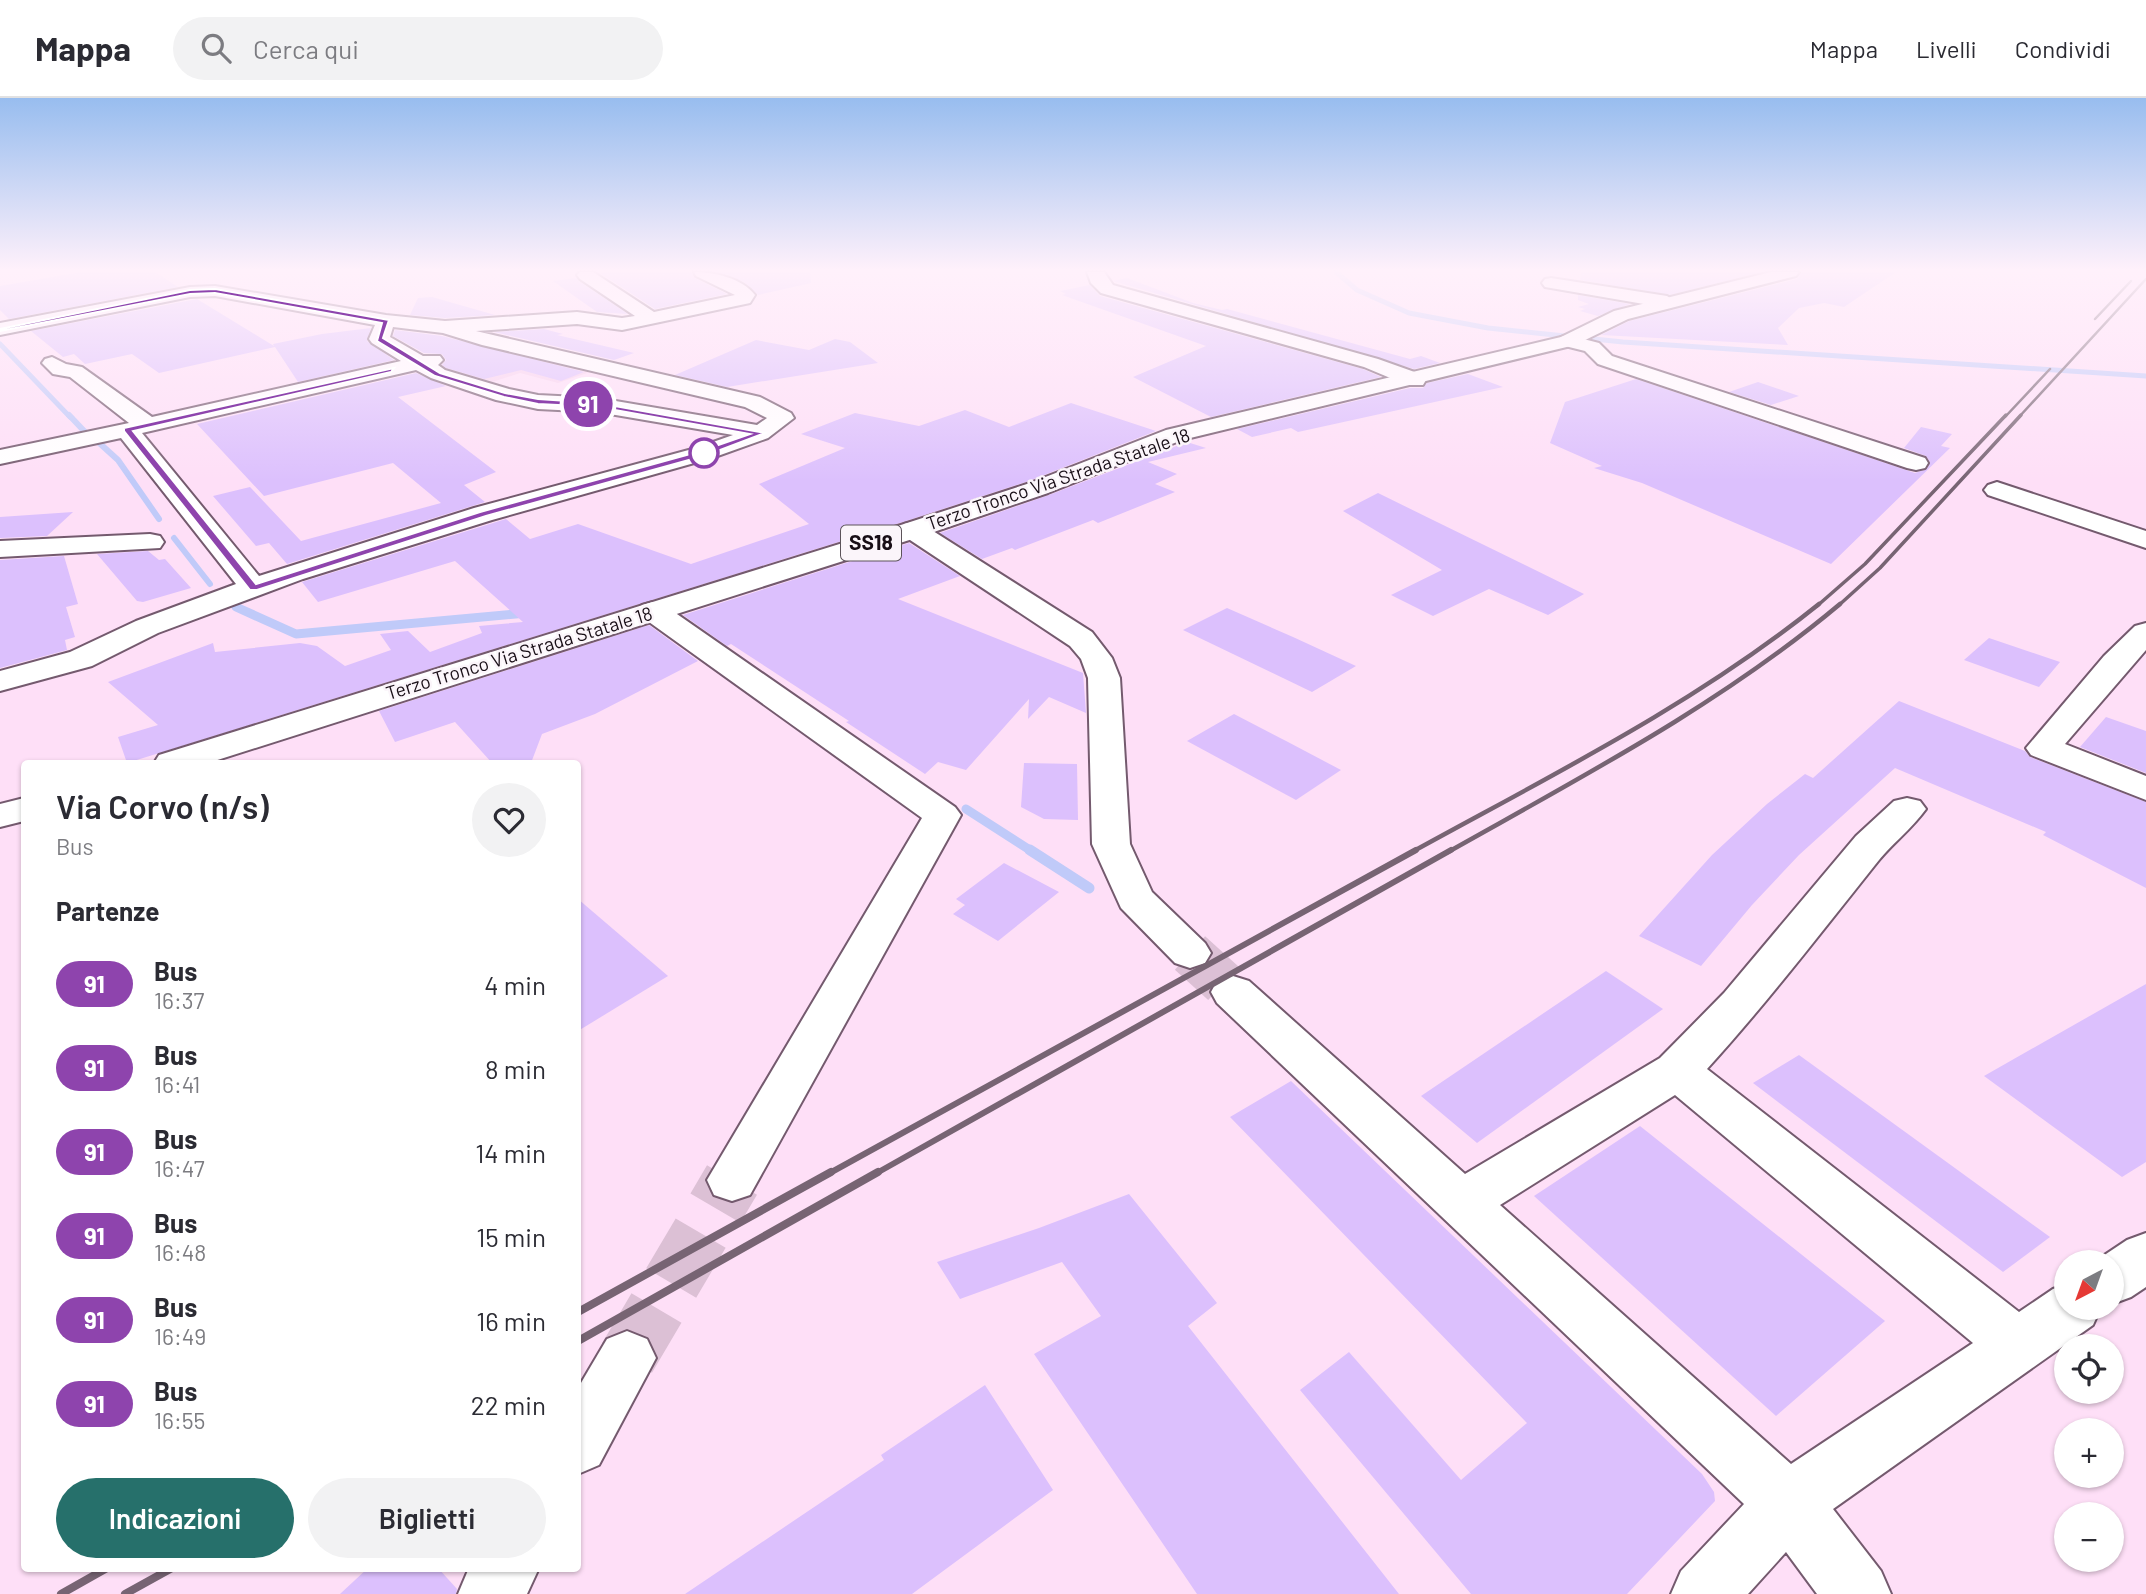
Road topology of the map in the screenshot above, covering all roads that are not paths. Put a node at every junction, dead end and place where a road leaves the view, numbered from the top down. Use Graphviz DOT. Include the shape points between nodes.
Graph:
graph roads {
  1 [pos="384,342"];
  2 [pos="499,342"];
  3 [pos="1295,342"];
  4 [pos="1559,342"];
  5 [pos="1584,342"];
  6 [pos="505,344"];
  7 [pos="52,363"];
  8 [pos="419,363"];
  9 [pos="1415,380"];
  10 [pos="137,427"];
  11 [pos="11,430"];
  12 [pos="761,433"];
  13 [pos="55,445"];
  14 [pos="0,457"];
  15 [pos="1916,463"];
  16 [pos="1997,490"];
  17 [pos="173,528"];
  18 [pos="913,530"];
  19 [pos="58,534"];
  20 [pos="2146,540"];
  21 [pos="0,549"];
  22 [pos="254,588"];
  23 [pos="653,611"];
  24 [pos="2146,632"];
  25 [pos="2131,669"];
  26 [pos="0,681"];
  27 [pos="181,760"];
  28 [pos="2146,789"];
  29 [pos="1907,809"];
  30 [pos="21,810"];
  31 [pos="0,816"];
  32 [pos="1189,953"];
  33 [pos="1233,992"];
  34 [pos="1677,1071"];
  35 [pos="732,1180"];
  36 [pos="1462,1202"];
  37 [pos="2146,1257"];
  38 [pos="2124,1272"];
  39 [pos="2054,1320"];
  40 [pos="2018,1345"];
  41 [pos="627,1358"];
  42 [pos="581,1439"];
  43 [pos="1788,1503"];
  44 [pos="504,1572"];
  45 [pos="491,1594"];
  46 [pos="1704,1594"];
  47 [pos="1858,1594"];
  1 -- 8 [label="street"];
  2 -- 6 [label="street"];
  3 -- 9 [label="street"];
  4 -- 9 [label="street, Terzo Tronco Via Strada Statale 18 / SS18"];
  5 -- 15 [label="street" via="1605,360"];
  6 -- 8 [label="street"];
  6 -- 12 [label="street" via="752,402 783,418"];
  7 -- 10 [label="street" via="60,370 75,371"];
  8 -- 10 [label="street"];
  8 -- 12 [label="street" via="438,374 538,402 598,405"];
  9 -- 18 [label="street, Terzo Tronco Via Strada Statale 18 / SS18" via="1174,435 1039,488"];
  10 -- 13 [label="street"];
  10 -- 17 [label="street"];
  11 -- 13 [label="street"];
  12 -- 22 [label="street" via="470,518"];
  13 -- 14 [label="street"];
  16 -- 20 [label="street"];
  17 -- 19 [label="street"];
  17 -- 21 [label="street"];
  17 -- 22 [label="street"];
  18 -- 23 [label="street, Terzo Tronco Via Strada Statale 18 / SS18"];
  18 -- 32 [label="street" via="1082,639 1096,658 1104,678 1111,844 1135,899"];
  22 -- 26 [label="street" via="147,626 81,659"];
  23 -- 27 [label="street, Terzo Tronco Via Strada Statale 18 / SS18"];
  23 -- 35 [label="street" via="942,815"];
  24 -- 25 [label="street"];
  25 -- 28 [label="street" via="2043,748"];
  29 -- 34 [label="street" via="1870,845 1740,1004"];
  30 -- 31 [label="street"];
  33 -- 36 [label="street"];
  34 -- 36 [label="street"];
  34 -- 40 [label="street"];
  36 -- 43 [label="street"];
  37 -- 38 [label="street"];
  39 -- 40 [label="street"];
  40 -- 43 [label="street"];
  41 -- 42 [label="street"];
  43 -- 46 [label="street"];
  43 -- 47 [label="street"];
  44 -- 45 [label="street"];
}
